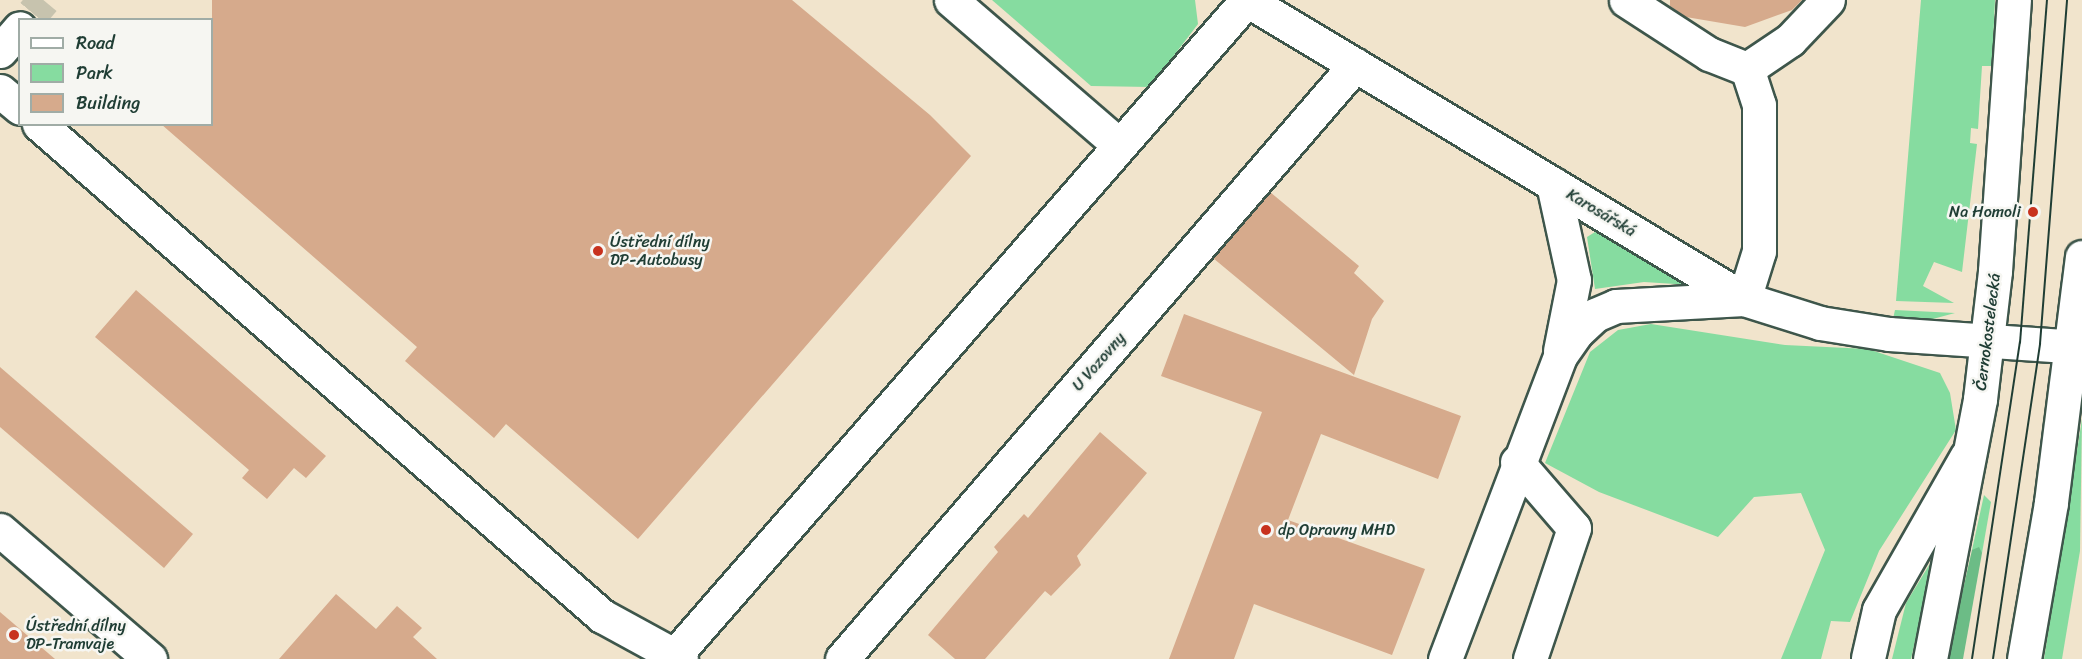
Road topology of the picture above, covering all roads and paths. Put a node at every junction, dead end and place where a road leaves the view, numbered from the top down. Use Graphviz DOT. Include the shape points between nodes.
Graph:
graph roads {
  1 [pos="951,0"];
  2 [pos="1246,0"];
  3 [pos="1626,0"];
  4 [pos="1828,0"];
  5 [pos="2014,0"];
  6 [pos="18,30"];
  7 [pos="0,51"];
  8 [pos="1355,65"];
  9 [pos="1748,69"];
  10 [pos="0,91"];
  11 [pos="18,106"];
  12 [pos="41,126"];
  13 [pos="1119,145"];
  14 [pos="1553,184"];
  15 [pos="2081,267"];
  16 [pos="1744,299"];
  17 [pos="1986,341"];
  18 [pos="2077,347"];
  19 [pos="1560,356"];
  20 [pos="1974,444"];
  21 [pos="1517,462"];
  22 [pos="0,530"];
  23 [pos="679,657"];
  24 [pos="1868,658"];
  25 [pos="150,659"];
  26 [pos="842,659"];
  27 [pos="1445,659"];
  28 [pos="1530,659"];
  29 [pos="1930,659"];
  30 [pos="2024,659"];
  1 -- 13 [label="street"];
  2 -- 8 [label="street, Karosářská"];
  2 -- 13 [label="street"];
  3 -- 9 [label="street" via="1709,54"];
  4 -- 9 [label="street" via="1790,40"];
  5 -- 17 [label="street, Černokostelecká"];
  6 -- 7 [label="street"];
  8 -- 14 [label="street, Karosářská"];
  8 -- 26 [label="street, U Vozovny"];
  9 -- 16 [label="street" via="1759,105 1763,217"];
  10 -- 11 [label="street"];
  12 -- 23 [label="street" via="602,616"];
  13 -- 23 [label="street"];
  14 -- 16 [label="street, Karosářská"];
  14 -- 19 [label="street" via="1574,280"];
  15 -- 18 [label="street"];
  16 -- 17 [label="street, Karosářská" via="1820,323"];
  16 -- 19 [label="street" via="1617,306 1595,315"];
  17 -- 18 [label="street, Karosářská"];
  17 -- 20 [label="street, Černokostelecká"];
  18 -- 30 [label="street"];
  19 -- 21 [label="street"];
  20 -- 24 [label="street" via="1879,610"];
  20 -- 29 [label="street, Černokostelecká"];
  21 -- 27 [label="street"];
  21 -- 28 [label="street" via="1574,528"];
  22 -- 25 [label="street"];
}
